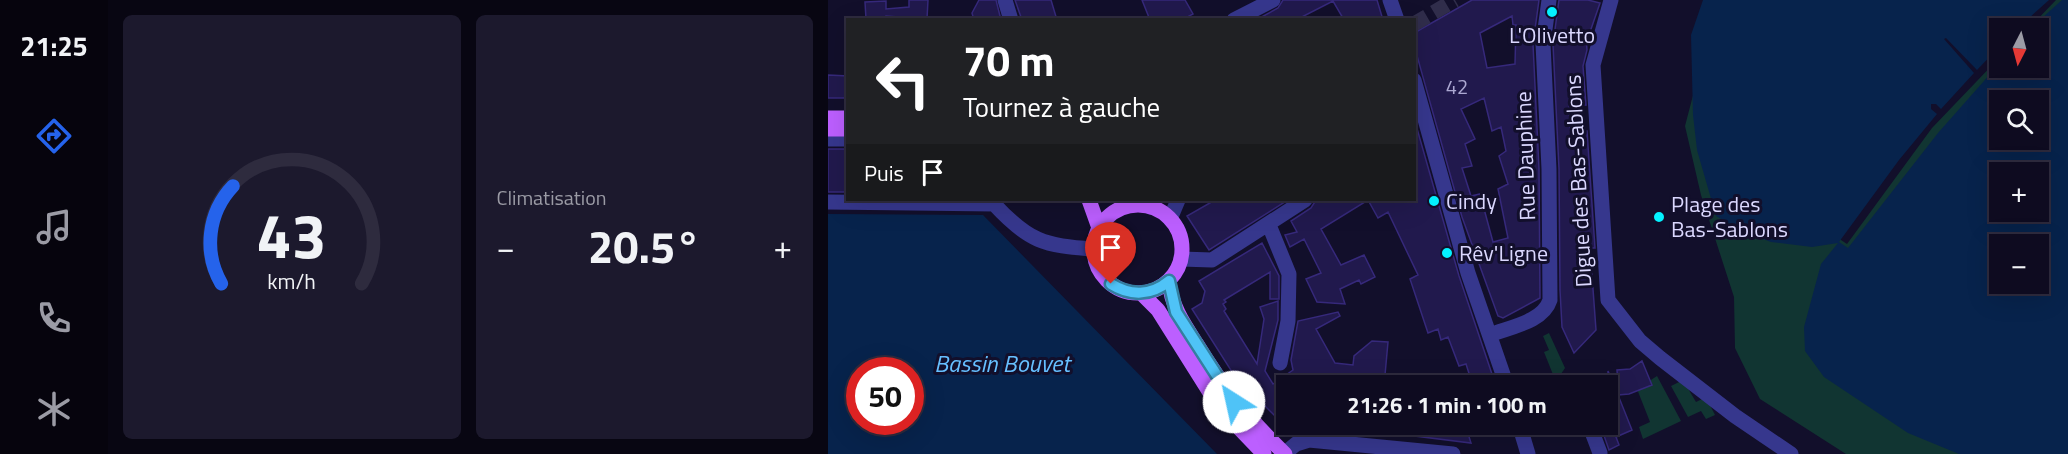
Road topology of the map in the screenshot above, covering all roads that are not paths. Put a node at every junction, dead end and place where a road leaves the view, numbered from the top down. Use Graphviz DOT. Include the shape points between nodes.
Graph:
graph roads {
  1 [pos="1005,0"];
  2 [pos="1273,0"];
  3 [pos="1390,0"];
  4 [pos="1549,0"];
  5 [pos="1611,0"];
  6 [pos="1010,18"];
  7 [pos="1238,18"];
  8 [pos="1395,18"];
  9 [pos="1416,87"];
  10 [pos="828,118"];
  11 [pos="846,118"];
  12 [pos="828,129"];
  13 [pos="846,129"];
  14 [pos="828,139"];
  15 [pos="846,139"];
  16 [pos="1089,201"];
  17 [pos="1178,201"];
  18 [pos="1304,201"];
  19 [pos="828,202"];
  20 [pos="1150,203"];
  21 [pos="1116,204"];
  22 [pos="1170,219"];
  23 [pos="1269,225"];
  24 [pos="1099,228"];
  25 [pos="1094,249"];
  26 [pos="1181,259"];
  27 [pos="1169,281"];
  28 [pos="1141,293"];
  29 [pos="1490,335"];
  30 [pos="1280,363"];
  31 [pos="1503,375"];
  32 [pos="1522,435"];
  33 [pos="1593,435"];
  34 [pos="1600,453"];
  35 [pos="1264,454"];
  36 [pos="1285,454"];
  37 [pos="1453,454"];
  38 [pos="1528,454"];
  39 [pos="1791,454"];
  1 -- 6 [label="street"];
  2 -- 7 [label="street"];
  3 -- 8 [label="street"];
  4 -- 29 [label="street, Rue Dauphine" via="1543,44 1550,300 1539,316"];
  5 -- 39 [label="street, Digue des Bas-Sablons" via="1593,65 1608,300 1640,341 1660,358"];
  9 -- 29 [label="street" via="1468,273"];
  10 -- 11 [label="main road"];
  12 -- 13 [label="main road"];
  14 -- 15 [label="street"];
  16 -- 24 [label="main road"];
  17 -- 22 [label="street"];
  18 -- 23 [label="street"];
  19 -- 25 [label="street" via="994,204 1045,244"];
  20 -- 21 [label="main road"];
  20 -- 22 [label="main road"];
  21 -- 24 [label="main road"];
  22 -- 26 [label="main road" via="1179,233"];
  23 -- 26 [label="street" via="1212,261"];
  23 -- 30 [label="street" via="1289,274 1288,321"];
  24 -- 25 [label="main road"];
  25 -- 28 [label="main road" via="1096,265 1111,284"];
  26 -- 27 [label="main road"];
  27 -- 28 [label="main road"];
  27 -- 36 [label="main road" via="1176,312 1225,390"];
  28 -- 35 [label="main road" via="1158,310 1219,407"];
  29 -- 31 [label="street"];
  32 -- 38 [label="street"];
  33 -- 34 [label="street"];
  36 -- 37 [label="street" via="1296,444 1310,440"];
}
